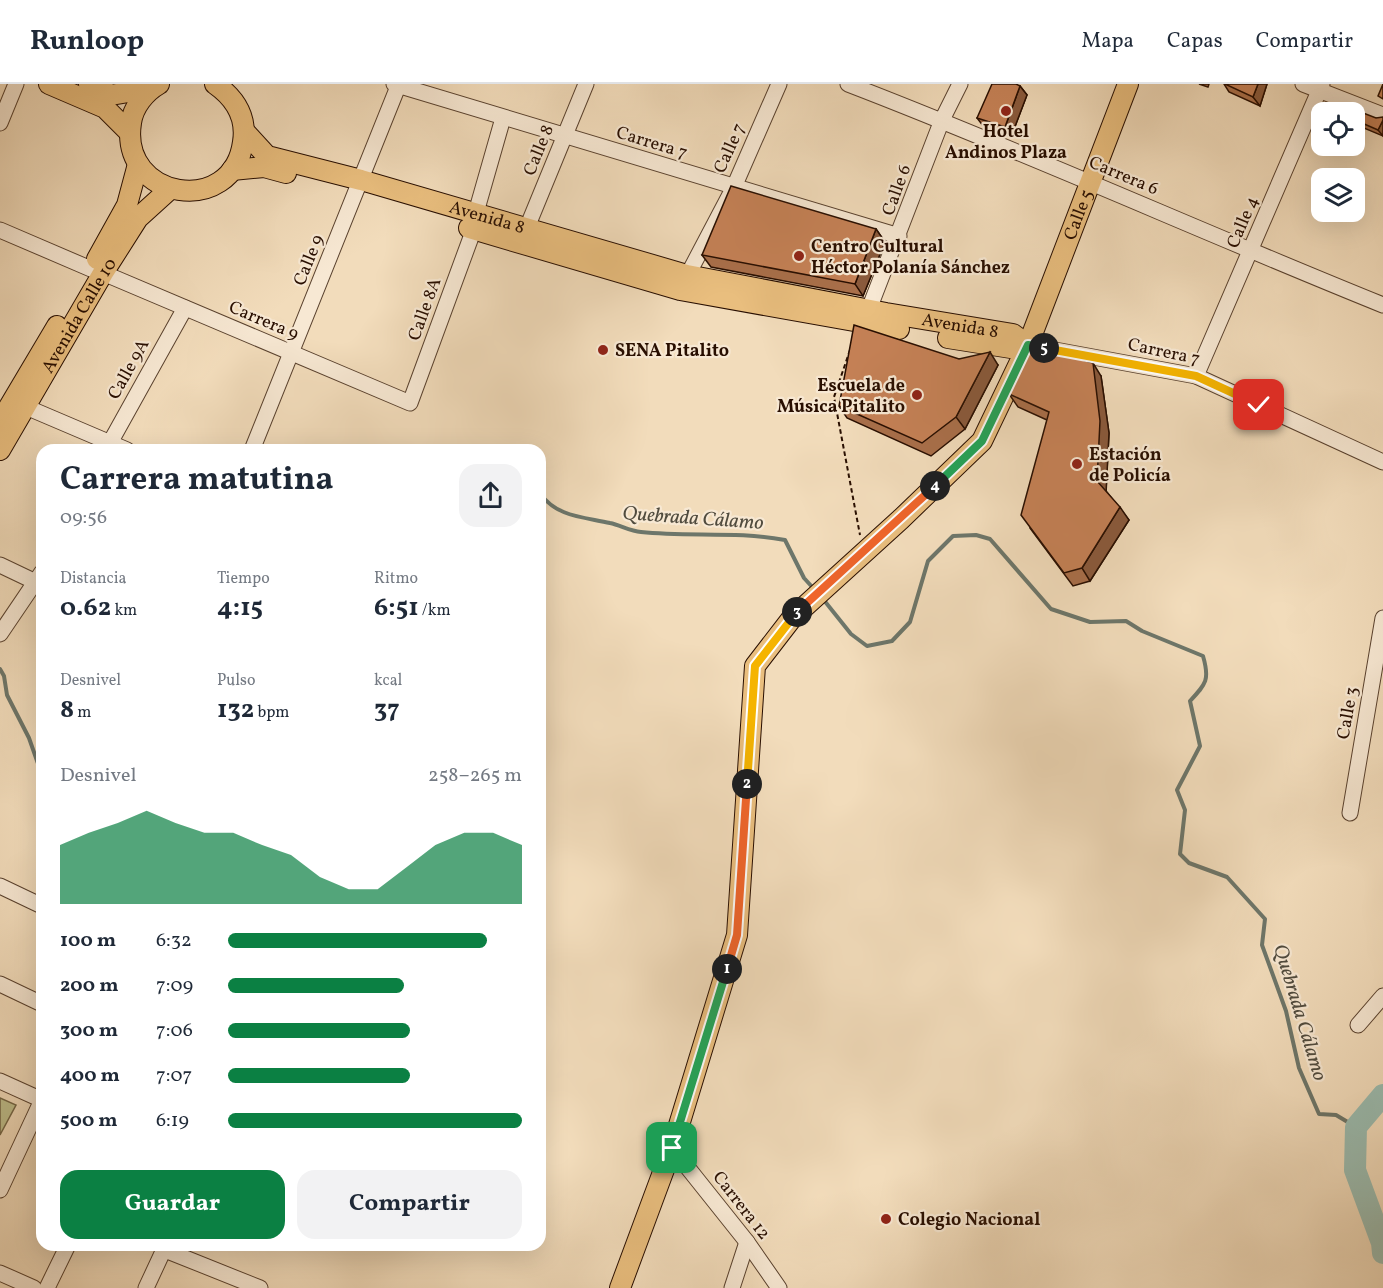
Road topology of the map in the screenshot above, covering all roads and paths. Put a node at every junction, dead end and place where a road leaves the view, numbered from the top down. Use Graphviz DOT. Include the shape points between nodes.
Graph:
graph roads {
  1 [pos="16,84"];
  2 [pos="49,84"];
  3 [pos="89,84"];
  4 [pos="215,84"];
  5 [pos="397,84"];
  6 [pos="586,84"];
  7 [pos="779,84"];
  8 [pos="848,84"];
  9 [pos="960,84"];
  10 [pos="1128,84"];
  11 [pos="1303,84"];
  12 [pos="156,86"];
  13 [pos="1321,87"];
  14 [pos="1383,115"];
  15 [pos="503,118"];
  16 [pos="942,120"];
  17 [pos="0,123"];
  18 [pos="244,132"];
  19 [pos="130,133"];
  20 [pos="564,136"];
  21 [pos="138,164"];
  22 [pos="232,170"];
  23 [pos="1091,181"];
  24 [pos="358,186"];
  25 [pos="734,187"];
  26 [pos="170,189"];
  27 [pos="475,222"];
  28 [pos="0,230"];
  29 [pos="526,230"];
  30 [pos="899,236"];
  31 [pos="1251,252"];
  32 [pos="97,271"];
  33 [pos="683,283"];
  34 [pos="1383,305"];
  35 [pos="185,308"];
  36 [pos="864,318"];
  37 [pos="1028,345"];
  38 [pos="291,353"];
  39 [pos="1196,376"];
  40 [pos="12,402"];
  41 [pos="410,403"];
  42 [pos="0,422"];
  43 [pos="104,444"];
  44 [pos="109,444"];
  45 [pos="254,444"];
  46 [pos="0,450"];
  47 [pos="1383,462"];
  48 [pos="863,552"];
  49 [pos="0,565"];
  50 [pos="36,578"];
  51 [pos="36,585"];
  52 [pos="1383,618"];
  53 [pos="0,634"];
  54 [pos="1381,649"];
  55 [pos="1350,813"];
  56 [pos="0,886"];
  57 [pos="36,903"];
  58 [pos="0,984"];
  59 [pos="1383,996"];
  60 [pos="36,1001"];
  61 [pos="1359,1025"];
  62 [pos="0,1081"];
  63 [pos="36,1097"];
  64 [pos="36,1113"];
  65 [pos="672,1148"];
  66 [pos="0,1190"];
  67 [pos="747,1242"];
  68 [pos="65,1251"];
  69 [pos="164,1251"];
  70 [pos="173,1251"];
  71 [pos="0,1273"];
  72 [pos="34,1288"];
  73 [pos="47,1288"];
  74 [pos="146,1288"];
  75 [pos="260,1288"];
  76 [pos="620,1288"];
  77 [pos="732,1288"];
  78 [pos="779,1288"];
  1 -- 17 [label="street"];
  2 -- 19 [label="main road" via="105,108"];
  3 -- 12 [label="main road" via="111,95"];
  4 -- 18 [label="main road" via="236,104"];
  5 -- 15 [label="street, Carrera 7"];
  5 -- 24 [label="street, Calle 9"];
  6 -- 20 [label="street, Calle 8"];
  7 -- 25 [label="street, Calle 7"];
  8 -- 16 [label="street, Carrera 6"];
  9 -- 16 [label="street, Calle 6"];
  10 -- 23 [label="main road, Calle 5"];
  11 -- 13 [label="street"];
  12 -- 19 [label="main road" via="136,108"];
  13 -- 14 [label="street"];
  13 -- 31 [label="street, Calle 4"];
  15 -- 20 [label="street, Carrera 7"];
  15 -- 27 [label="street, Calle 8A"];
  16 -- 23 [label="street, Carrera 6"];
  16 -- 30 [label="street, Calle 6"];
  18 -- 22 [label="main road" via="242,153"];
  18 -- 24 [label="main road, Avenida 8" via="267,156"];
  19 -- 21 [label="main road"];
  20 -- 25 [label="street, Carrera 7"];
  20 -- 29 [label="street, Calle 8"];
  21 -- 26 [label="main road" via="146,175"];
  21 -- 32 [label="main road, Avenida Calle 10" via="128,205"];
  22 -- 24 [label="main road, Avenida 8" via="264,167"];
  22 -- 26 [label="main road" via="210,187 197,191"];
  23 -- 31 [label="street, Carrera 6"];
  23 -- 37 [label="main road, Calle 5"];
  24 -- 27 [label="main road, Avenida 8"];
  24 -- 38 [label="street, Calle 9"];
  25 -- 30 [label="street, Carrera 7"];
  25 -- 33 [label="street, Calle 7"];
  26 -- 32 [label="main road, Avenida Calle 10" via="138,218"];
  27 -- 29 [label="main road, Avenida 8"];
  27 -- 33 [label="main road, Avenida 8"];
  27 -- 41 [label="street, Calle 8A"];
  28 -- 32 [label="street, Carrera 9"];
  29 -- 33 [label="main road, Avenida 8"];
  30 -- 36 [label="street, Calle 6"];
  31 -- 34 [label="street, Carrera 6"];
  31 -- 39 [label="street, Calle 4"];
  32 -- 35 [label="street, Carrera 9"];
  32 -- 40 [label="main road, Avenida Calle 10"];
  33 -- 36 [label="main road, Avenida 8"];
  35 -- 38 [label="street, Carrera 9"];
  35 -- 44 [label="street, Calle 9A"];
  36 -- 37 [label="main road, Avenida 8" via="1011,348"];
  36 -- 48 [label="path" via="834,398"];
  37 -- 39 [label="street, Carrera 7"];
  37 -- 48 [label="main road, Calle 5" via="982,441"];
  38 -- 41 [label="street, Carrera 9"];
  38 -- 45 [label="street, Calle 9"];
  39 -- 47 [label="street, Carrera 7"];
  40 -- 42 [label="main road, Avenida Calle 10"];
  40 -- 43 [label="street"];
  40 -- 46 [label="main road, Avenida Calle 10"];
  48 -- 65 [label="main road, Calle 5" via="792,618 755,666 737,935"];
  49 -- 50 [label="street"];
  51 -- 53 [label="street"];
  52 -- 54 [label="street, Calle 3"];
  54 -- 55 [label="street, Calle 3"];
  56 -- 57 [label="street"];
  58 -- 60 [label="street"];
  59 -- 61 [label="street"];
  62 -- 63 [label="street"];
  64 -- 66 [label="street"];
  65 -- 67 [label="street, Carrera 12"];
  65 -- 76 [label="main road, Calle 5"];
  67 -- 77 [label="street"];
  67 -- 78 [label="street, Carrera 12"];
  68 -- 73 [label="street"];
  69 -- 74 [label="street"];
  70 -- 75 [label="street"];
  71 -- 72 [label="street"];
}
